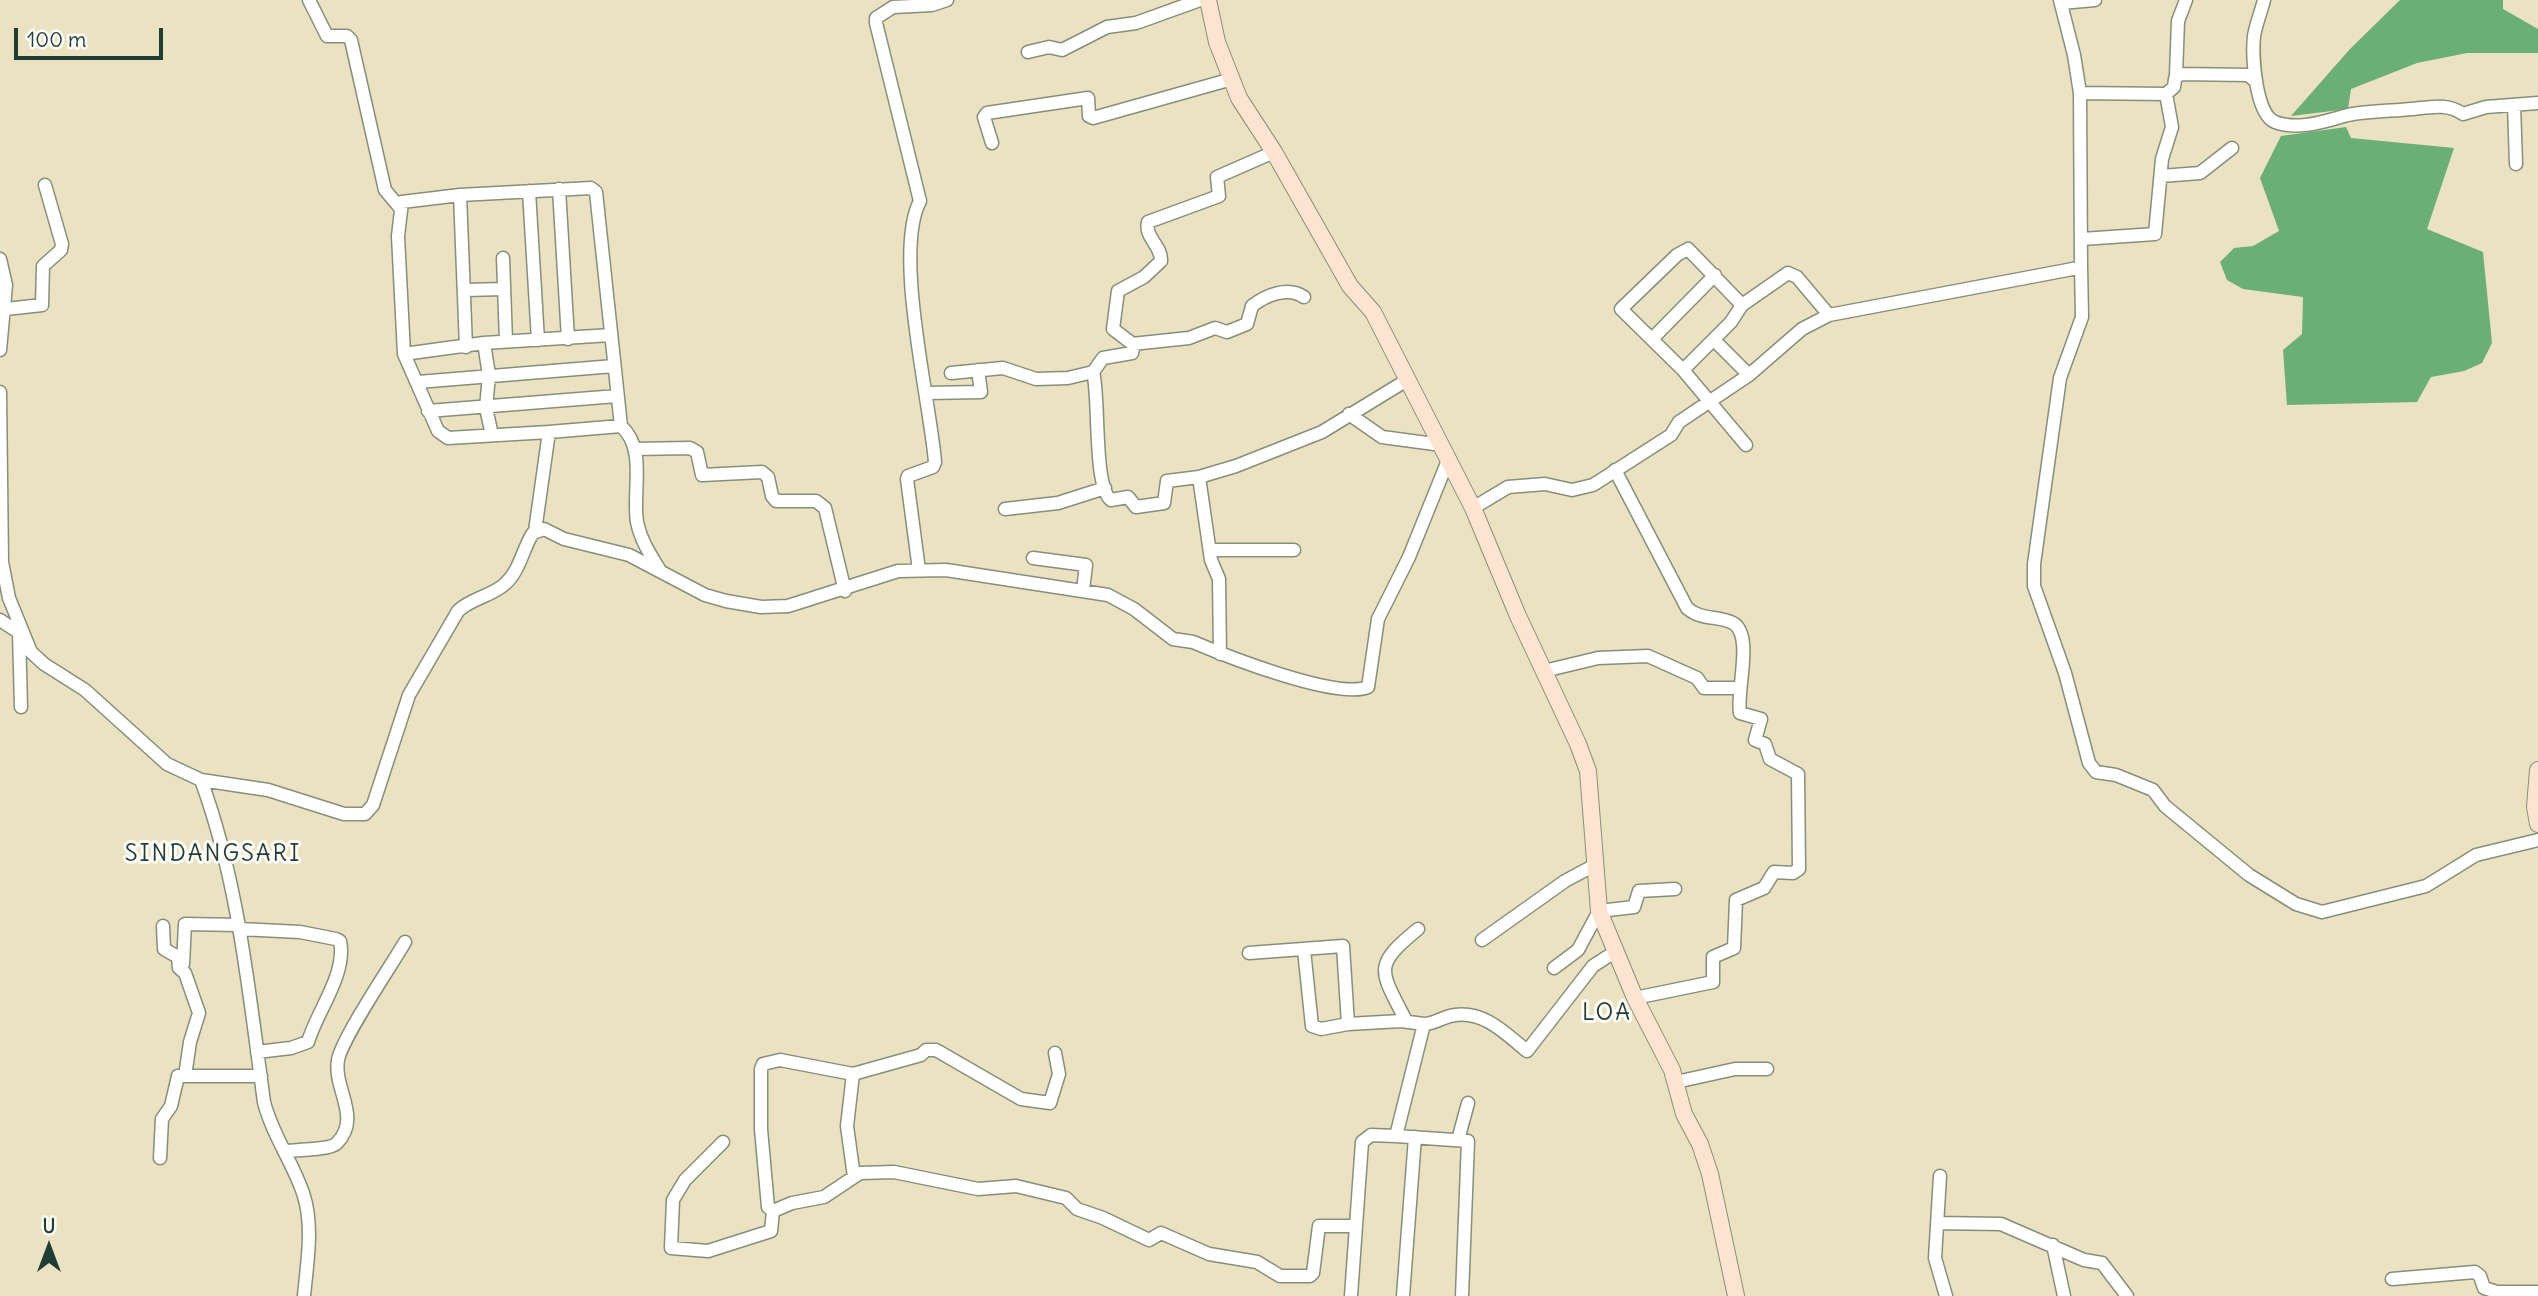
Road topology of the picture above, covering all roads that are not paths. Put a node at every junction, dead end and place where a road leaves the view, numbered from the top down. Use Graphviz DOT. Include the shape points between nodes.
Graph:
graph roads {
  1 [pos="309,0"];
  2 [pos="947,0"];
  3 [pos="1200,0"];
  4 [pos="1208,0"];
  5 [pos="2095,0"];
  6 [pos="2186,0"];
  7 [pos="2264,0"];
  8 [pos="2061,2"];
  9 [pos="1028,52"];
  10 [pos="2176,75"];
  11 [pos="1232,79"];
  12 [pos="2255,80"];
  13 [pos="2080,93"];
  14 [pos="2166,94"];
  15 [pos="2538,103"];
  16 [pos="2514,105"];
  17 [pos="992,143"];
  18 [pos="2232,148"];
  19 [pos="1274,152"];
  20 [pos="2516,164"];
  21 [pos="2161,176"];
  22 [pos="45,185"];
  23 [pos="559,189"];
  24 [pos="529,191"];
  25 [pos="460,195"];
  26 [pos="401,209"];
  27 [pos="2082,239"];
  28 [pos="503,258"];
  29 [pos="0,259"];
  30 [pos="2081,265"];
  31 [pos="1715,275"];
  32 [pos="505,289"];
  33 [pos="465,290"];
  34 [pos="1304,297"];
  35 [pos="1742,305"];
  36 [pos="6,309"];
  37 [pos="1829,315"];
  38 [pos="611,335"];
  39 [pos="569,339"];
  40 [pos="1652,339"];
  41 [pos="538,340"];
  42 [pos="1714,340"];
  43 [pos="506,341"];
  44 [pos="484,342"];
  45 [pos="1132,344"];
  46 [pos="466,347"];
  47 [pos="0,350"];
  48 [pos="404,354"];
  49 [pos="614,366"];
  50 [pos="978,370"];
  51 [pos="1683,370"];
  52 [pos="1093,372"];
  53 [pos="951,373"];
  54 [pos="489,375"];
  55 [pos="1748,375"];
  56 [pos="1407,380"];
  57 [pos="418,382"];
  58 [pos="0,392"];
  59 [pos="927,393"];
  60 [pos="617,396"];
  61 [pos="1709,404"];
  62 [pos="486,408"];
  63 [pos="428,411"];
  64 [pos="1349,414"];
  65 [pos="621,426"];
  66 [pos="549,432"];
  67 [pos="492,435"];
  68 [pos="1746,445"];
  69 [pos="635,449"];
  70 [pos="1445,452"];
  71 [pos="1615,470"];
  72 [pos="1199,477"];
  73 [pos="1104,488"];
  74 [pos="1474,508"];
  75 [pos="1005,509"];
  76 [pos="535,531"];
  77 [pos="1210,550"];
  78 [pos="1294,550"];
  79 [pos="1033,558"];
  80 [pos="919,570"];
  81 [pos="662,573"];
  82 [pos="1083,590"];
  83 [pos="845,591"];
  84 [pos="0,620"];
  85 [pos="21,633"];
  86 [pos="1220,654"];
  87 [pos="1544,671"];
  88 [pos="1739,688"];
  89 [pos="20,707"];
  90 [pos="2538,770"];
  91 [pos="201,780"];
  92 [pos="2538,824"];
  93 [pos="2538,840"];
  94 [pos="1593,862"];
  95 [pos="1675,889"];
  96 [pos="1599,911"];
  97 [pos="163,926"];
  98 [pos="240,927"];
  99 [pos="1419,929"];
  100 [pos="1482,940"];
  101 [pos="405,942"];
  102 [pos="1304,950"];
  103 [pos="1616,951"];
  104 [pos="1250,953"];
  105 [pos="1554,968"];
  106 [pos="184,971"];
  107 [pos="1635,998"];
  108 [pos="1406,1021"];
  109 [pos="1348,1024"];
  110 [pos="1424,1024"];
  111 [pos="257,1052"];
  112 [pos="1055,1053"];
  113 [pos="1767,1069"];
  114 [pos="853,1074"];
  115 [pos="186,1076"];
  116 [pos="261,1076"];
  117 [pos="1676,1082"];
  118 [pos="1468,1103"];
  119 [pos="1396,1136"];
  120 [pos="1415,1137"];
  121 [pos="1458,1140"];
  122 [pos="723,1142"];
  123 [pos="284,1151"];
  124 [pos="160,1158"];
  125 [pos="1940,1176"];
  126 [pos="854,1177"];
  127 [pos="773,1211"];
  128 [pos="1937,1223"];
  129 [pos="1355,1226"];
  130 [pos="2053,1245"];
  131 [pos="2392,1279"];
  132 [pos="2538,1292"];
  133 [pos="304,1296"];
  134 [pos="1351,1296"];
  135 [pos="1403,1296"];
  136 [pos="1462,1296"];
  137 [pos="1736,1296"];
  138 [pos="1946,1296"];
  139 [pos="2064,1296"];
  140 [pos="2127,1296"];
  1 -- 26 [label="street" via="327,36 351,40 384,190"];
  2 -- 59 [label="street" via="893,7 876,18 920,201 911,224 910,254"];
  3 -- 9 [label="street" via="1136,23 1107,27 1062,50 1049,47"];
  4 -- 11 [label="street" via="1217,42"];
  5 -- 8 [label="street"];
  6 -- 10 [label="street" via="2178,23"];
  7 -- 12 [label="street" via="2254,39"];
  8 -- 13 [label="street"];
  10 -- 12 [label="street" via="2248,75"];
  10 -- 14 [label="street" via="2174,87"];
  11 -- 17 [label="street" via="1093,118 1088,98 988,113 984,117"];
  11 -- 19 [label="street" via="1252,123"];
  12 -- 16 [label="street" via="2268,117 2294,125 2427,107 2449,107 2463,114"];
  13 -- 14 [label="street"];
  13 -- 27 [label="street"];
  14 -- 21 [label="street" via="2172,127"];
  15 -- 16 [label="street"];
  16 -- 20 [label="street"];
  18 -- 21 [label="street" via="2200,173"];
  19 -- 45 [label="street" via="1217,177 1219,196 1149,222 1147,228 1161,261 1118,291 1112,324"];
  19 -- 56 [label="street" via="1350,286 1374,312"];
  21 -- 27 [label="street" via="2153,235"];
  22 -- 36 [label="street" via="61,250 43,266 42,305"];
  23 -- 24 [label="street"];
  23 -- 38 [label="street" via="591,188 598,196"];
  23 -- 39 [label="street"];
  24 -- 25 [label="street"];
  24 -- 41 [label="street"];
  25 -- 26 [label="street" via="408,200 402,202"];
  25 -- 33 [label="street"];
  26 -- 48 [label="street" via="398,236"];
  27 -- 30 [label="street"];
  28 -- 32 [label="street"];
  29 -- 36 [label="street"];
  30 -- 37 [label="street"];
  30 -- 93 [label="street" via="2082,317 2060,377 2034,586 2065,673 2089,763 2096,772 2152,790 2249,875 2296,904 2322,912 2426,887 2476,855"];
  31 -- 35 [label="street"];
  31 -- 40 [label="street"];
  31 -- 40 [label="street" via="1692,250 1684,249 1621,309"];
  32 -- 33 [label="street"];
  32 -- 43 [label="street"];
  33 -- 46 [label="street"];
  34 -- 45 [label="street" via="1282,292 1259,301 1252,306 1247,324 1231,331 1215,328 1189,338"];
  35 -- 37 [label="street" via="1788,273 1797,277"];
  35 -- 42 [label="street"];
  36 -- 47 [label="street"];
  37 -- 55 [label="street" via="1801,329"];
  38 -- 39 [label="street"];
  38 -- 49 [label="street"];
  39 -- 41 [label="street"];
  40 -- 51 [label="street"];
  41 -- 43 [label="street"];
  42 -- 51 [label="street"];
  42 -- 55 [label="street"];
  43 -- 44 [label="street"];
  44 -- 46 [label="street"];
  44 -- 54 [label="street"];
  45 -- 52 [label="street" via="1132,353 1103,358"];
  46 -- 48 [label="street"];
  48 -- 57 [label="street"];
  49 -- 54 [label="street"];
  49 -- 60 [label="street"];
  50 -- 52 [label="street" via="1003,368 1036,379"];
  50 -- 53 [label="street"];
  50 -- 59 [label="street" via="981,392"];
  51 -- 61 [label="street"];
  52 -- 73 [label="street"];
  54 -- 57 [label="street"];
  54 -- 62 [label="street"];
  55 -- 61 [label="street"];
  56 -- 64 [label="street"];
  56 -- 70 [label="street"];
  57 -- 63 [label="street"];
  58 -- 85 [label="street" via="2,562"];
  59 -- 80 [label="street" via="935,462 907,479"];
  60 -- 62 [label="street"];
  60 -- 65 [label="street"];
  61 -- 68 [label="street"];
  61 -- 71 [label="street" via="1674,425 1671,435"];
  62 -- 63 [label="street"];
  62 -- 67 [label="street"];
  63 -- 67 [label="street" via="443,437"];
  64 -- 70 [label="street" via="1381,437"];
  64 -- 72 [label="street" via="1322,432"];
  65 -- 66 [label="street"];
  65 -- 69 [label="street"];
  66 -- 67 [label="street"];
  66 -- 76 [label="street"];
  69 -- 81 [label="street" via="637,519"];
  69 -- 83 [label="street" via="690,448 696,452 702,475 762,472 776,501 817,501 825,508"];
  70 -- 74 [label="street"];
  70 -- 86 [label="street" via="1409,557 1378,619 1368,687 1352,691 1310,684"];
  71 -- 74 [label="street" via="1581,489 1545,484 1508,487"];
  71 -- 88 [label="street" via="1688,608 1700,617 1732,622 1740,631 1745,643"];
  72 -- 73 [label="street" via="1168,479 1164,503 1138,507 1133,507 1128,497 1110,499"];
  72 -- 77 [label="street"];
  73 -- 75 [label="street" via="1058,503"];
  74 -- 87 [label="street"];
  76 -- 81 [label="street" via="544,529 564,539 618,552"];
  76 -- 91 [label="street" via="507,582 458,611 409,695 373,805 365,814 344,814 268,790"];
  77 -- 78 [label="street"];
  77 -- 86 [label="street" via="1219,579"];
  79 -- 82 [label="street" via="1086,565"];
  80 -- 82 [label="street"];
  80 -- 83 [label="street" via="898,571"];
  81 -- 83 [label="street" via="705,595 761,607 788,606"];
  82 -- 86 [label="street" via="1108,595 1173,639"];
  84 -- 85 [label="street"];
  85 -- 89 [label="street"];
  85 -- 91 [label="street" via="44,664 85,690 167,764"];
  87 -- 88 [label="street" via="1636,655 1657,659 1698,678 1704,688"];
  87 -- 94 [label="street" via="1570,721 1588,771"];
  88 -- 107 [label="street" via="1740,713 1762,720 1755,740 1765,744 1770,759 1798,774 1800,865 1796,873 1774,872 1764,888 1735,900 1734,948 1713,957 1711,984"];
  90 -- 92 [label="street"];
  91 -- 98 [label="street" via="218,825"];
  94 -- 96 [label="street"];
  94 -- 100 [label="street"];
  95 -- 96 [label="street" via="1639,891 1634,907"];
  96 -- 103 [label="street"];
  96 -- 105 [label="street" via="1578,950"];
  97 -- 106 [label="street" via="165,951 177,956"];
  98 -- 106 [label="street" via="185,924"];
  98 -- 111 [label="street"];
  98 -- 111 [label="street" via="300,932 336,939 342,946 308,1042"];
  99 -- 108 [label="street" via="1390,953 1385,972"];
  101 -- 123 [label="street" via="339,1055 339,1084 349,1112 339,1141"];
  102 -- 104 [label="street"];
  102 -- 109 [label="street" via="1312,1026"];
  102 -- 109 [label="street" via="1345,948"];
  103 -- 107 [label="street"];
  103 -- 110 [label="street" via="1593,966 1527,1051 1487,1020 1473,1015"];
  106 -- 115 [label="street" via="199,1013"];
  107 -- 117 [label="street"];
  108 -- 109 [label="street"];
  108 -- 110 [label="street"];
  110 -- 119 [label="street"];
  111 -- 116 [label="street"];
  112 -- 114 [label="street" via="1059,1074 1050,1103 1021,1099 936,1050"];
  113 -- 117 [label="street" via="1735,1069"];
  114 -- 126 [label="street" via="847,1126"];
  114 -- 127 [label="street" via="780,1060 762,1065 761,1129 768,1207"];
  115 -- 116 [label="street"];
  115 -- 124 [label="street" via="177,1077 171,1106 163,1117"];
  116 -- 123 [label="street" via="270,1123"];
  117 -- 137 [label="street" via="1684,1114 1710,1174"];
  118 -- 121 [label="street"];
  119 -- 120 [label="street"];
  119 -- 129 [label="street" via="1364,1138"];
  120 -- 121 [label="street"];
  120 -- 135 [label="street"];
  121 -- 136 [label="street" via="1468,1142"];
  122 -- 127 [label="street" via="685,1180 673,1200 669,1246 708,1251 768,1233"];
  123 -- 133 [label="street" via="309,1218"];
  125 -- 128 [label="street"];
  126 -- 127 [label="street" via="824,1197"];
  126 -- 129 [label="street" via="863,1172 894,1172 978,1189 1016,1186 1068,1199 1077,1209 1149,1240 1161,1233 1209,1254 1260,1263 1280,1276 1308,1276 1314,1268 1316,1227"];
  128 -- 130 [label="street" via="1996,1223"];
  128 -- 138 [label="street" via="1936,1264"];
  129 -- 134 [label="street"];
  130 -- 139 [label="street"];
  130 -- 140 [label="street" via="2102,1263"];
  131 -- 132 [label="street" via="2475,1272 2484,1288 2492,1291"];
}
